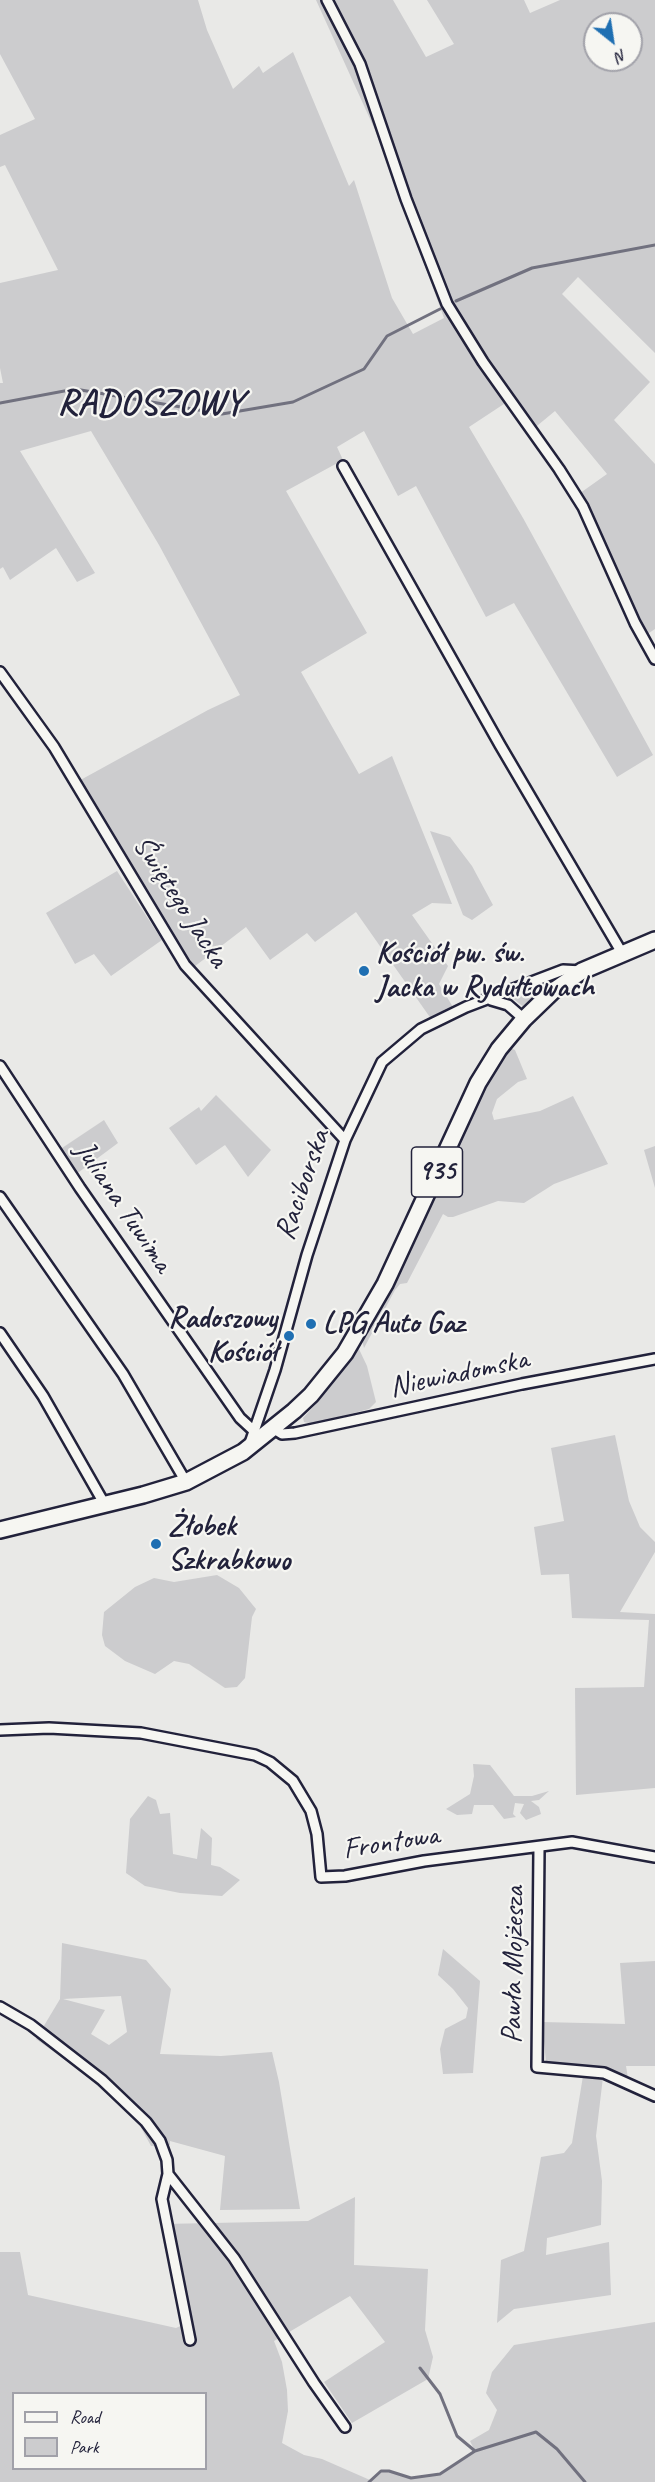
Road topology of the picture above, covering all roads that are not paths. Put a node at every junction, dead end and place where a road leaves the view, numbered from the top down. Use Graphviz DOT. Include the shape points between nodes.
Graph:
graph roads {
  1 [pos="327,0"];
  2 [pos="343,466"];
  3 [pos="655,659"];
  4 [pos="0,672"];
  5 [pos="655,940"];
  6 [pos="622,953"];
  7 [pos="582,971"];
  8 [pos="488,999"];
  9 [pos="524,1019"];
  10 [pos="0,1066"];
  11 [pos="345,1140"];
  12 [pos="0,1197"];
  13 [pos="0,1333"];
  14 [pos="655,1359"];
  15 [pos="274,1429"];
  16 [pos="253,1430"];
  17 [pos="249,1448"];
  18 [pos="186,1482"];
  19 [pos="105,1505"];
  20 [pos="0,1530"];
  21 [pos="0,1730"];
  22 [pos="539,1848"];
  23 [pos="655,1857"];
  24 [pos="0,2007"];
  25 [pos="655,2096"];
  26 [pos="168,2174"];
  27 [pos="190,2340"];
  28 [pos="345,2427"];
  1 -- 3 [label="street" via="360,64 447,304 583,507"];
  2 -- 6 [label="street"];
  4 -- 11 [label="street, Świętego Jacka" via="54,747 185,965"];
  5 -- 6 [label="main road, Raciborska / 935"];
  6 -- 7 [label="main road, Raciborska / 935"];
  7 -- 8 [label="street, Raciborska" via="563,970"];
  7 -- 9 [label="main road, Raciborska / 935" via="553,991"];
  8 -- 9 [label="street" via="501,1001"];
  8 -- 11 [label="street, Raciborska" via="421,1029 382,1062"];
  9 -- 15 [label="main road, Raciborska / 935" via="478,1083 385,1284 345,1353 311,1395"];
  10 -- 16 [label="street, Juliana Tuwima" via="80,1188 240,1418"];
  11 -- 16 [label="street, Raciborska"];
  12 -- 18 [label="street" via="123,1374"];
  13 -- 19 [label="street" via="43,1396"];
  14 -- 15 [label="street, Niewiadomska" via="327,1427 286,1434"];
  15 -- 17 [label="main road, Raciborska / 935"];
  16 -- 17 [label="street, Raciborska"];
  17 -- 18 [label="main road, Raciborska / 935"];
  18 -- 19 [label="main road, Raciborska / 935"];
  19 -- 20 [label="main road, Raciborska / 935"];
  21 -- 22 [label="street, Frontowa" via="141,1733 244,1753 270,1762 293,1781 311,1811 321,1877"];
  22 -- 23 [label="street, Frontowa" via="572,1842"];
  22 -- 25 [label="street, Pawła Mojżesza" via="537,2067 604,2073"];
  24 -- 26 [label="street" via="76,2058 146,2122 160,2141"];
  26 -- 27 [label="street" via="162,2199"];
  26 -- 28 [label="street" via="234,2258"];
}
